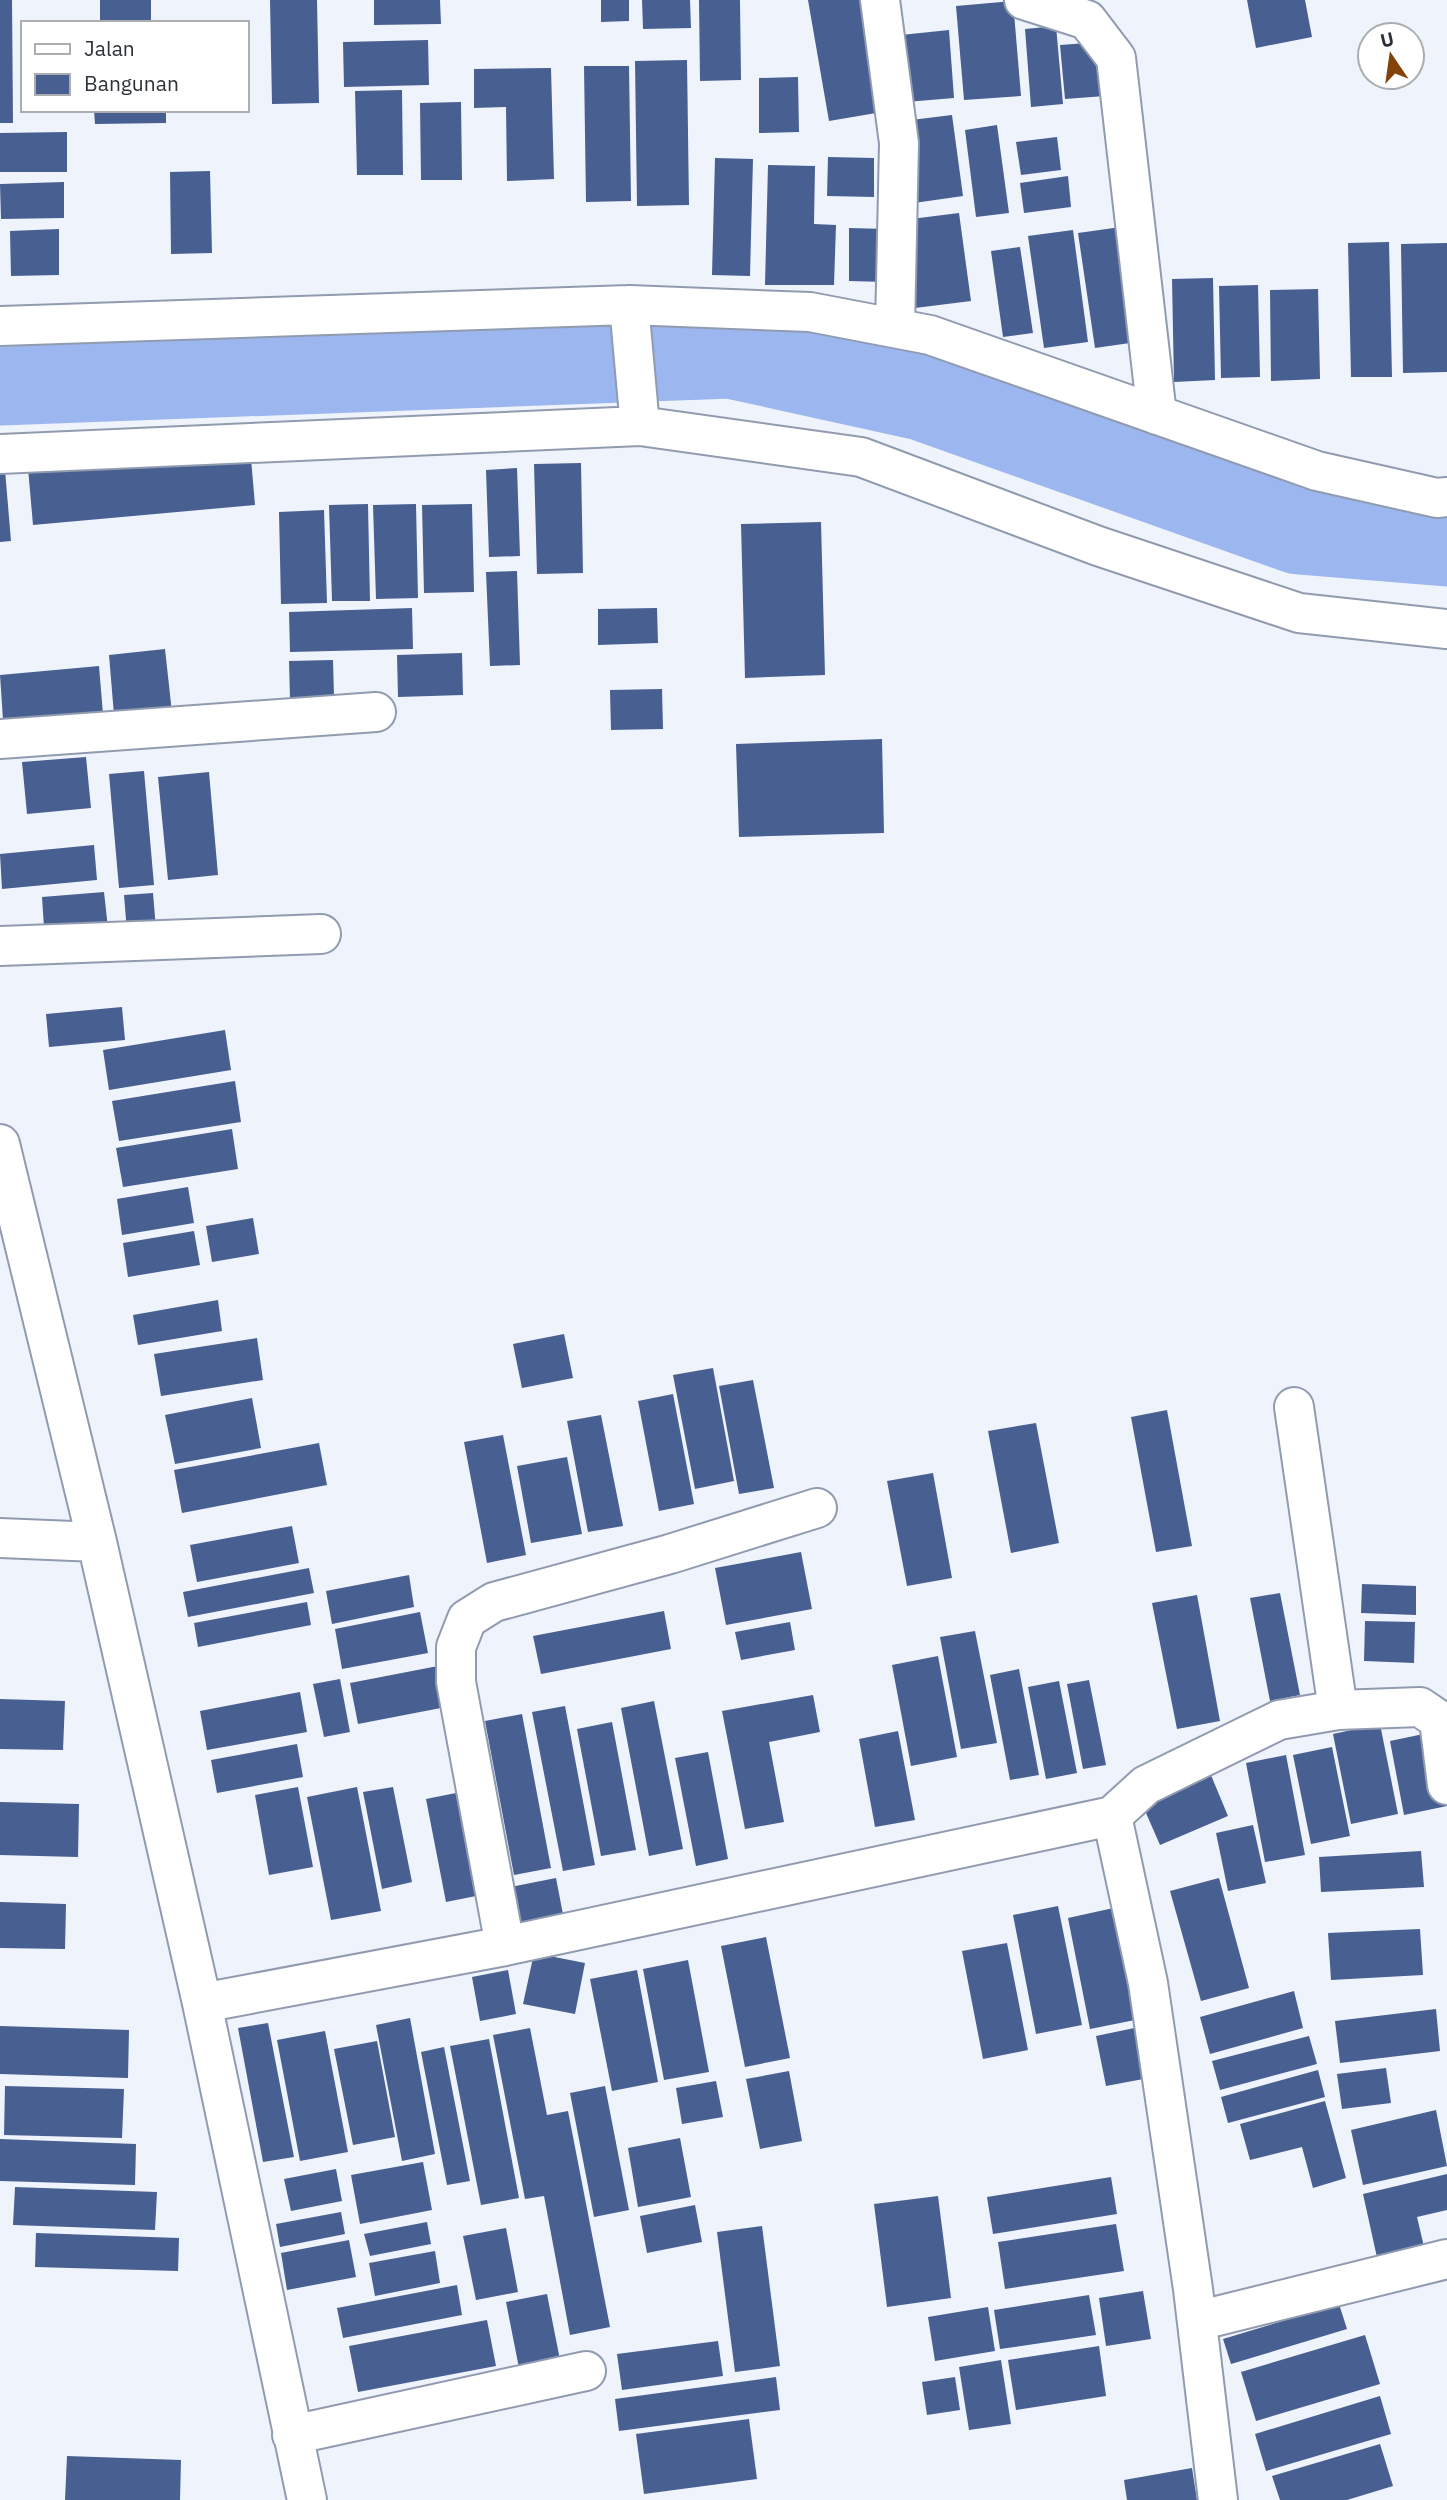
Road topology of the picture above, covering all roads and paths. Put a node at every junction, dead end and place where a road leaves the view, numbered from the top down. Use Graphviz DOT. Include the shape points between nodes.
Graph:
graph roads {
  1 [pos="880,0"];
  2 [pos="1024,0"];
  3 [pos="630,323"];
  4 [pos="0,326"];
  5 [pos="895,328"];
  6 [pos="638,408"];
  7 [pos="1157,415"];
  8 [pos="0,454"];
  9 [pos="1447,497"];
  10 [pos="1447,629"];
  11 [pos="376,712"];
  12 [pos="0,739"];
  13 [pos="321,934"];
  14 [pos="0,946"];
  15 [pos="0,1144"];
  16 [pos="1294,1407"];
  17 [pos="817,1508"];
  18 [pos="0,1538"];
  19 [pos="97,1542"];
  20 [pos="1338,1710"];
  21 [pos="1447,1785"];
  22 [pos="1112,1816"];
  23 [pos="505,1946"];
  24 [pos="202,2003"];
  25 [pos="1447,2259"];
  26 [pos="1196,2321"];
  27 [pos="586,2371"];
  28 [pos="292,2435"];
  29 [pos="307,2500"];
  30 [pos="1218,2500"];
  1 -- 5 [label="street" via="899,144"];
  2 -- 7 [label="street" via="1087,20 1116,58"];
  3 -- 4 [label="street"];
  3 -- 5 [label="street" via="810,312"];
  3 -- 6 [label="street"];
  5 -- 7 [label="street" via="930,335"];
  6 -- 8 [label="street"];
  6 -- 10 [label="street" via="861,457 1098,546 1299,612"];
  7 -- 9 [label="street" via="1317,471"];
  11 -- 12 [label="street"];
  13 -- 14 [label="street"];
  15 -- 19 [label="street"];
  16 -- 20 [label="street"];
  17 -- 23 [label="street" via="494,1602 467,1619 456,1647 456,1682"];
  18 -- 19 [label="street"];
  19 -- 24 [label="street"];
  20 -- 21 [label="street" via="1419,1707 1439,1720"];
  20 -- 22 [label="street" via="1279,1720 1196,1758 1146,1785"];
  22 -- 23 [label="street"];
  22 -- 26 [label="street" via="1148,1983"];
  23 -- 24 [label="street"];
  24 -- 28 [label="street"];
  25 -- 26 [label="street"];
  26 -- 30 [label="street"];
  27 -- 28 [label="street"];
  28 -- 29 [label="street"];
}
